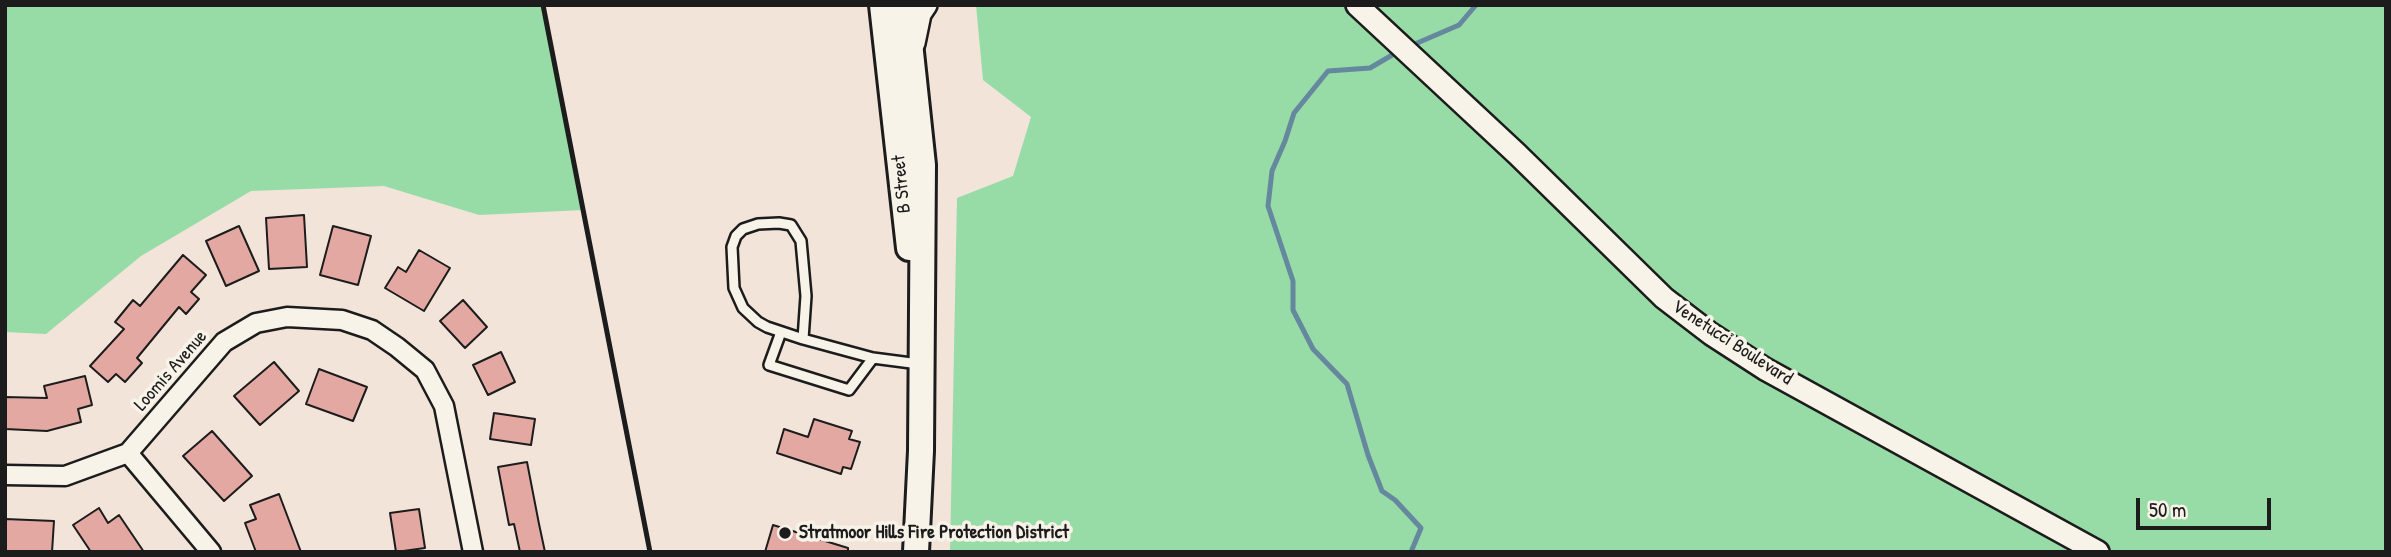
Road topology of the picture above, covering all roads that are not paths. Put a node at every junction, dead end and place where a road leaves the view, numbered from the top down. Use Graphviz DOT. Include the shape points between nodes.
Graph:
graph roads {
  1 [pos="882,5"];
  2 [pos="906,5"];
  3 [pos="926,5"];
  4 [pos="1357,5"];
  5 [pos="912,55"];
  6 [pos="781,332"];
  7 [pos="803,339"];
  8 [pos="873,358"];
  9 [pos="921,364"];
  10 [pos="128,453"];
  11 [pos="5,475"];
  12 [pos="211,552"];
  13 [pos="473,552"];
  14 [pos="916,552"];
  15 [pos="2098,552"];
  1 -- 9 [label="main road, B Street"];
  2 -- 5 [label="main road, B Street"];
  3 -- 5 [label="street"];
  4 -- 15 [label="street, Venetucci Boulevard" via="1664,298 1711,334 1765,369"];
  5 -- 9 [label="main road, B Street" via="923,165"];
  6 -- 7 [label="lane"];
  6 -- 7 [label="lane" via="758,322 743,308 734,288 732,247 736,236 758,224 791,225 802,241"];
  6 -- 8 [label="lane" via="769,365 849,390"];
  7 -- 8 [label="lane"];
  8 -- 9 [label="lane"];
  9 -- 14 [label="main road, B Street"];
  10 -- 11 [label="street" via="65,476"];
  10 -- 12 [label="street"];
  10 -- 13 [label="street, Loomis Avenue" via="224,341 256,323 288,317 342,320 372,330 425,370 444,406"];
}
